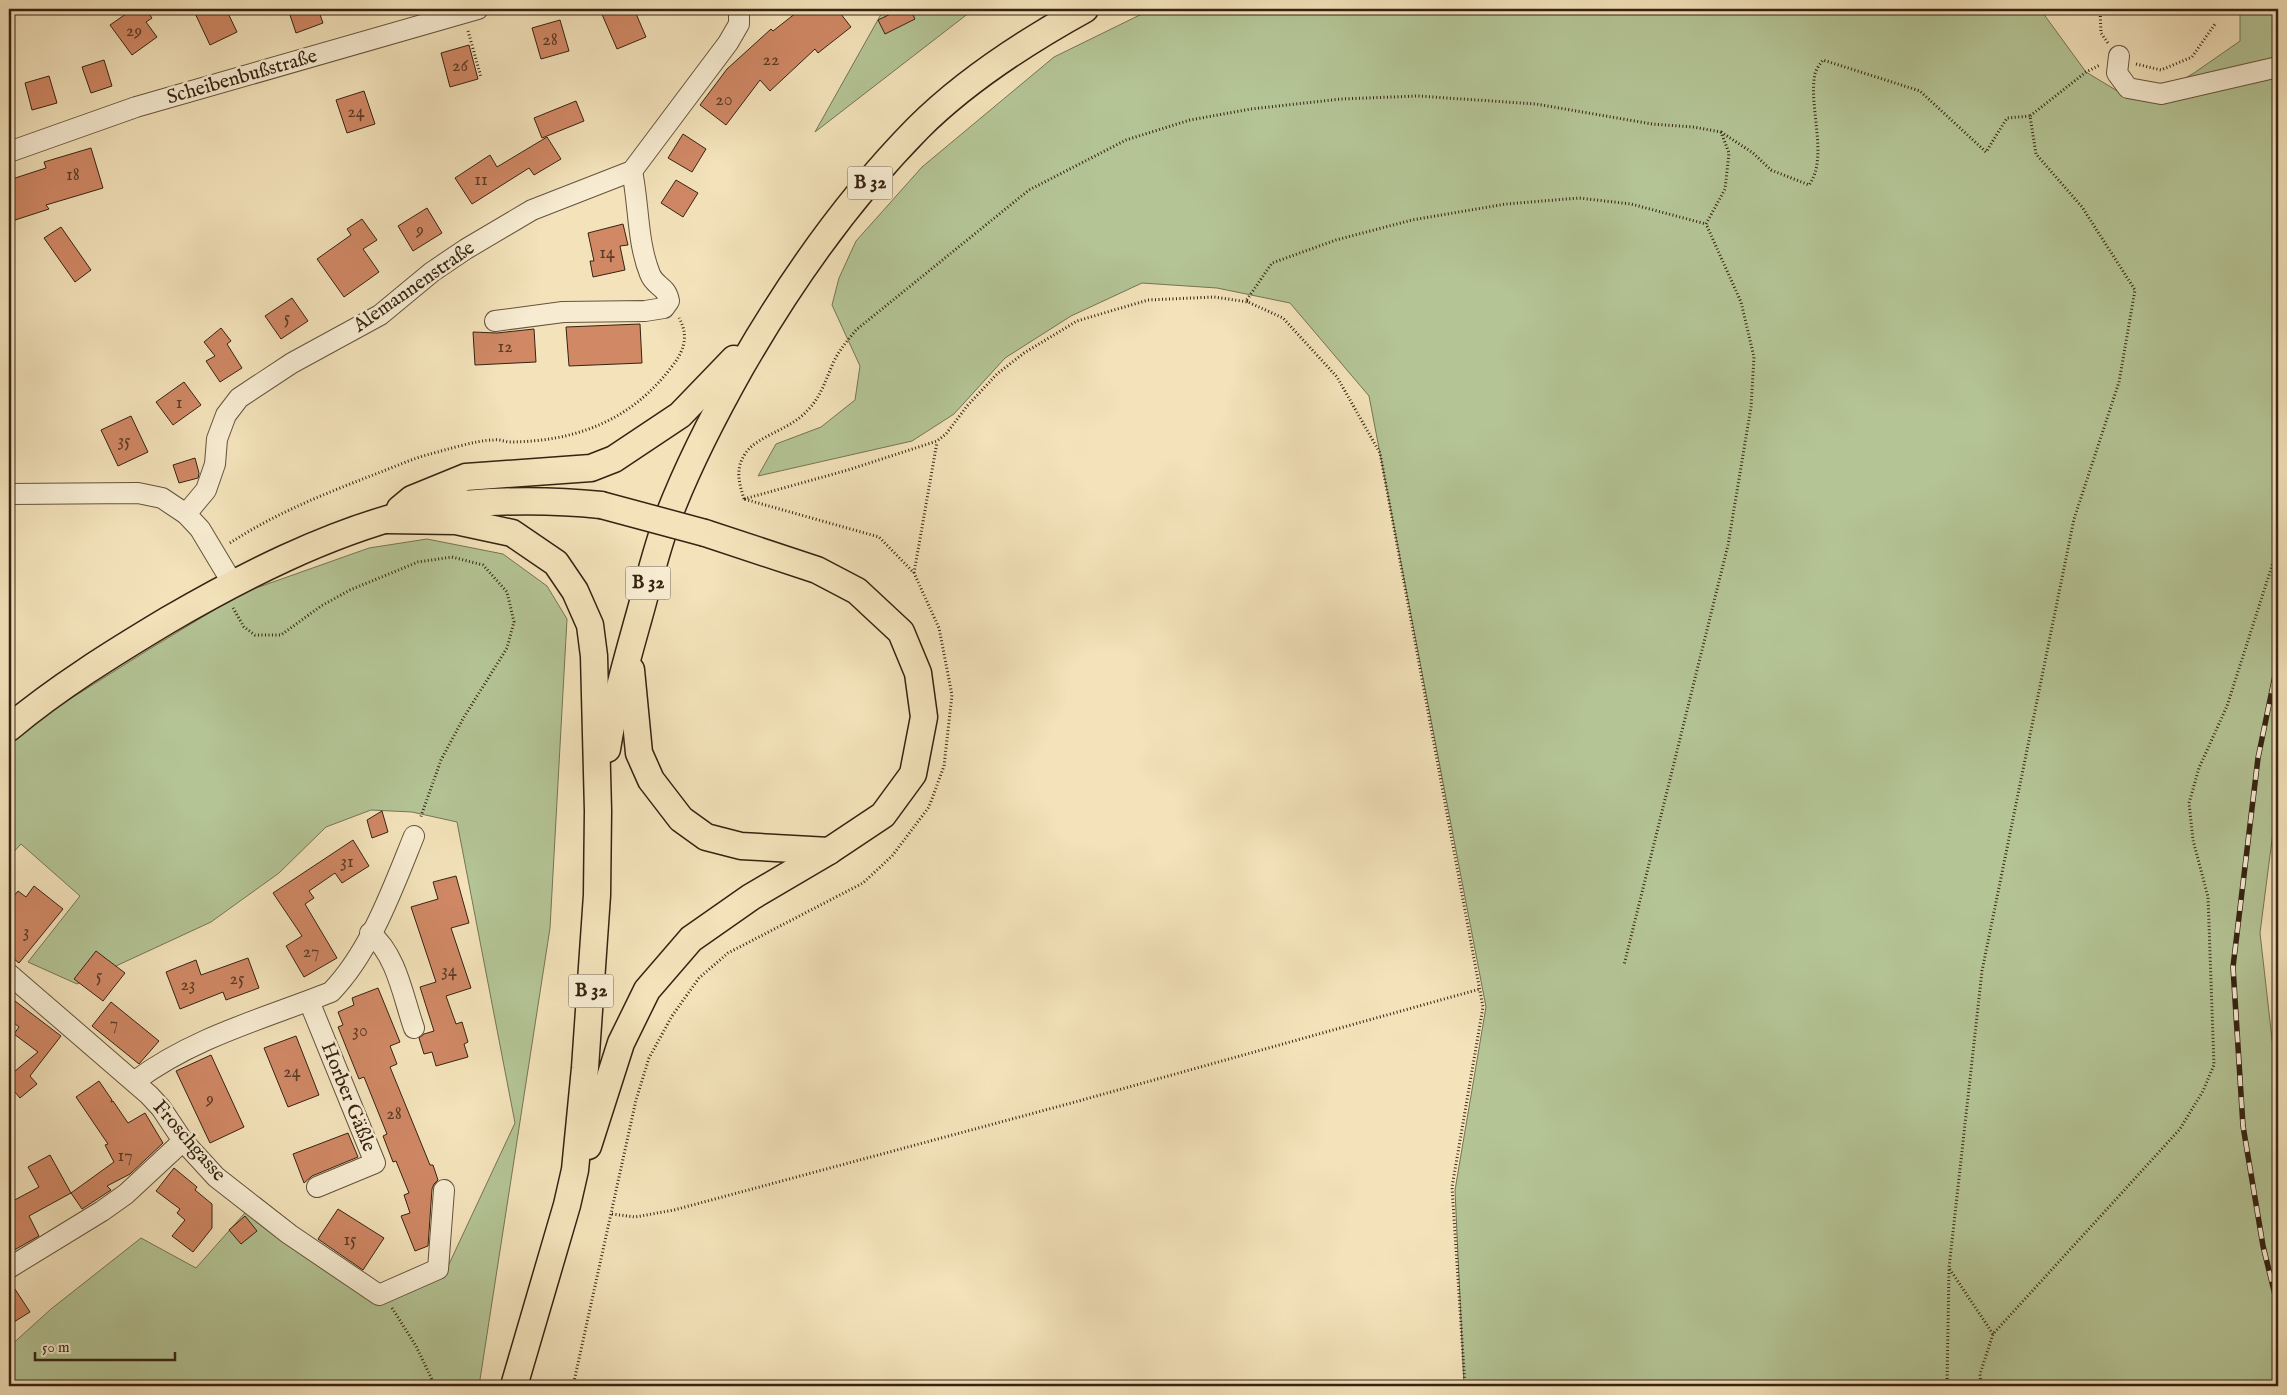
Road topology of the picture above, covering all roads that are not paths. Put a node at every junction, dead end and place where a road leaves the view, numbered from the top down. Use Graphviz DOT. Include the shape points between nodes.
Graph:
graph roads {
  1 [pos="739,9"];
  2 [pos="1085,9"];
  3 [pos="470,11"];
  4 [pos="2119,56"];
  5 [pos="2278,67"];
  6 [pos="9,152"];
  7 [pos="632,171"];
  8 [pos="495,321"];
  9 [pos="765,326"];
  10 [pos="9,494"];
  11 [pos="186,514"];
  12 [pos="387,520"];
  13 [pos="228,587"];
  14 [pos="629,651"];
  15 [pos="9,728"];
  16 [pos="598,811"];
  17 [pos="414,836"];
  18 [pos="829,851"];
  19 [pos="370,934"];
  20 [pos="9,974"];
  21 [pos="309,1001"];
  22 [pos="414,1028"];
  23 [pos="134,1081"];
  24 [pos="184,1141"];
  25 [pos="575,1170"];
  26 [pos="317,1187"];
  27 [pos="444,1190"];
  28 [pos="9,1268"];
  29 [pos="514,1386"];
  1 -- 7 [label="street" via="739,24 728,44"];
  2 -- 9 [label="main road, B 32" via="1020,48 956,95 918,128 838,218"];
  3 -- 6 [label="street, Scheibenbußstraße" via="136,107"];
  4 -- 5 [label="street" via="2117,73 2128,88 2160,94"];
  7 -- 8 [label="street" via="645,256 650,275 667,293 669,301 664,308 563,312"];
  7 -- 11 [label="street, Alemannenstraße" via="532,210 432,272 380,315 292,363 239,398 226,415 217,439 215,464 206,490"];
  9 -- 12 [label="main road" via="680,415 614,459 591,468 466,477 412,498"];
  9 -- 14 [label="main road, B 32" via="720,404 684,477 662,535"];
  10 -- 11 [label="street" via="138,492 162,498"];
  11 -- 13 [label="street" via="215,553"];
  12 -- 13 [label="main road" via="328,541"];
  12 -- 16 [label="main road" via="456,521 512,533 556,563 575,591 590,625 594,656"];
  12 -- 18 [label="main road, bridge" via="410,513 470,504 546,500 601,505 705,533 817,570 856,591 901,632 918,673 924,717 913,774 882,815"];
  13 -- 15 [label="main road" via="101,662"];
  14 -- 16 [label="main road, B 32" via="612,718"];
  14 -- 18 [label="main road" via="639,753 651,780 681,819 706,837 741,846"];
  16 -- 25 [label="main road, B 32" via="598,895"];
  17 -- 19 [label="street"];
  18 -- 25 [label="main road" via="751,897 690,939 648,990 621,1043 583,1162"];
  19 -- 21 [label="street" via="342,980 331,992"];
  19 -- 22 [label="street" via="380,941 390,958"];
  20 -- 23 [label="street, Froschgasse"];
  21 -- 23 [label="street" via="212,1037 180,1052"];
  21 -- 26 [label="street, Horber Gäßle" via="374,1163"];
  23 -- 24 [label="street, Froschgasse" via="161,1108"];
  24 -- 27 [label="street, Froschgasse" via="216,1177 281,1228 380,1294 438,1269"];
  24 -- 28 [label="street" via="110,1205"];
  25 -- 29 [label="main road, B 32"];
}
